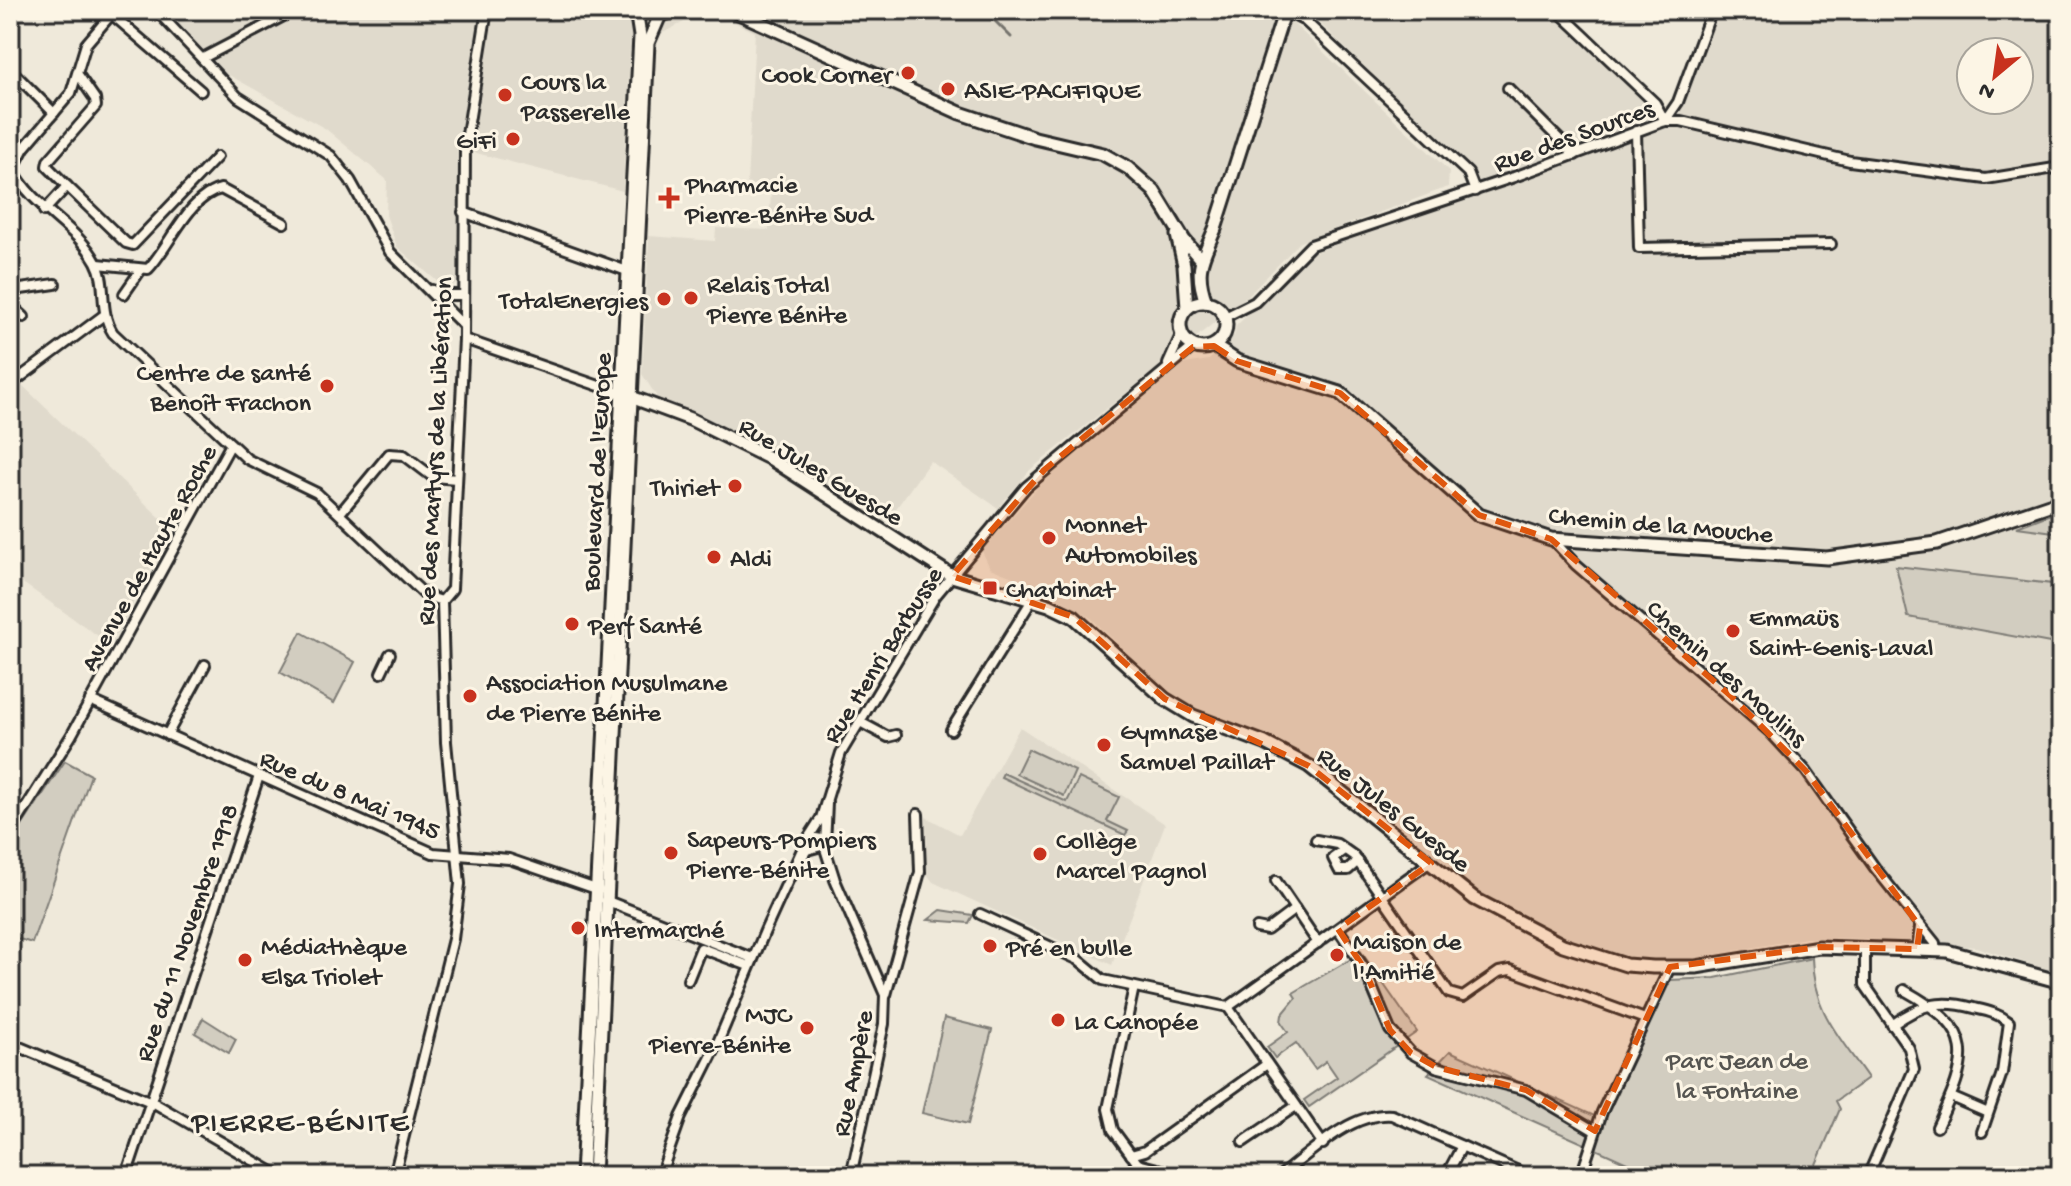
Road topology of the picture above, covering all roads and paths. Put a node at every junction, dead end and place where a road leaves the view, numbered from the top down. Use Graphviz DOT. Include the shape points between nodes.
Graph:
graph roads {
  1 [pos="156,10"];
  2 [pos="295,10"];
  3 [pos="487,10"];
  4 [pos="639,10"];
  5 [pos="679,10"];
  6 [pos="1557,10"];
  7 [pos="1712,10"];
  8 [pos="111,11"];
  9 [pos="730,11"];
  10 [pos="1285,11"];
  11 [pos="660,15"];
  12 [pos="203,58"];
  13 [pos="10,69"];
  14 [pos="79,76"];
  15 [pos="1508,88"];
  16 [pos="201,91"];
  17 [pos="54,113"];
  18 [pos="1665,121"];
  19 [pos="1636,131"];
  20 [pos="1575,155"];
  21 [pos="217,157"];
  22 [pos="2061,167"];
  23 [pos="12,172"];
  24 [pos="67,186"];
  25 [pos="1475,191"];
  26 [pos="44,211"];
  27 [pos="463,212"];
  28 [pos="1173,219"];
  29 [pos="284,223"];
  30 [pos="1831,244"];
  31 [pos="1199,257"];
  32 [pos="98,264"];
  33 [pos="140,271"];
  34 [pos="627,271"];
  35 [pos="1185,276"];
  36 [pos="55,284"];
  37 [pos="427,289"];
  38 [pos="124,294"];
  39 [pos="10,295"];
  40 [pos="462,295"];
  41 [pos="1206,302"];
  42 [pos="10,304"];
  43 [pos="1187,308"];
  44 [pos="104,315"];
  45 [pos="24,317"];
  46 [pos="1225,317"];
  47 [pos="463,326"];
  48 [pos="1181,335"];
  49 [pos="464,339"];
  50 [pos="1218,342"];
  51 [pos="1193,347"];
  52 [pos="1158,377"];
  53 [pos="10,385"];
  54 [pos="627,395"];
  55 [pos="231,444"];
  56 [pos="457,479"];
  57 [pos="2061,501"];
  58 [pos="341,512"];
  59 [pos="1551,539"];
  60 [pos="952,576"];
  61 [pos="1032,600"];
  62 [pos="442,601"];
  63 [pos="390,654"];
  64 [pos="205,665"];
  65 [pos="381,673"];
  66 [pos="90,700"];
  67 [pos="860,722"];
  68 [pos="951,730"];
  69 [pos="167,735"];
  70 [pos="896,735"];
  71 [pos="259,776"];
  72 [pos="826,797"];
  73 [pos="918,814"];
  74 [pos="10,833"];
  75 [pos="809,837"];
  76 [pos="1316,840"];
  77 [pos="825,845"];
  78 [pos="1344,850"];
  79 [pos="456,852"];
  80 [pos="799,860"];
  81 [pos="1358,861"];
  82 [pos="1430,862"];
  83 [pos="1276,881"];
  84 [pos="602,894"];
  85 [pos="1382,897"];
  86 [pos="1295,909"];
  87 [pos="980,914"];
  88 [pos="1920,927"];
  89 [pos="1257,928"];
  90 [pos="1338,929"];
  91 [pos="1318,943"];
  92 [pos="1865,947"];
  93 [pos="1917,949"];
  94 [pos="1936,950"];
  95 [pos="751,962"];
  96 [pos="1670,967"];
  97 [pos="688,980"];
  98 [pos="2058,983"];
  99 [pos="1134,987"];
  100 [pos="1904,990"];
  101 [pos="885,995"];
  102 [pos="1930,1004"];
  103 [pos="1228,1007"];
  104 [pos="1645,1019"];
  105 [pos="1892,1025"];
  106 [pos="10,1043"];
  107 [pos="1267,1064"];
  108 [pos="1951,1097"];
  109 [pos="149,1101"];
  110 [pos="1296,1106"];
  111 [pos="1988,1113"];
  112 [pos="1937,1127"];
  113 [pos="1595,1131"];
  114 [pos="1982,1132"];
  115 [pos="1243,1142"];
  116 [pos="1323,1144"];
  117 [pos="1462,1146"];
  118 [pos="1131,1155"];
  119 [pos="1138,1164"];
  120 [pos="126,1176"];
  121 [pos="280,1176"];
  122 [pos="394,1176"];
  123 [pos="582,1176"];
  124 [pos="594,1176"];
  125 [pos="660,1176"];
  126 [pos="851,1176"];
  127 [pos="1122,1176"];
  128 [pos="1184,1176"];
  129 [pos="1280,1176"];
  130 [pos="1446,1176"];
  131 [pos="1529,1176"];
  132 [pos="1581,1176"];
  133 [pos="1868,1176"];
  1 -- 12 [label="street"];
  2 -- 12 [label="street"];
  3 -- 27 [label="street, Rue des Martyrs de la Libération" via="465,147"];
  4 -- 11 [label="street"];
  4 -- 34 [label="street, Boulevard de l'Europe"];
  5 -- 11 [label="street"];
  6 -- 18 [label="street" via="1655,103"];
  7 -- 18 [label="street" via="1678,102"];
  8 -- 14 [label="street" via="86,44"];
  8 -- 16 [label="street"];
  9 -- 28 [label="street" via="960,113 1103,154 1144,181"];
  10 -- 25 [label="street" via="1305,21 1468,173"];
  10 -- 31 [label="street" via="1215,229"];
  11 -- 54 [label="street, Boulevard de l'Europe" via="648,43"];
  12 -- 37 [label="street" via="238,97 331,156 361,198 381,240"];
  13 -- 17 [label="street"];
  14 -- 17 [label="street"];
  14 -- 24 [label="street" via="96,106 47,166"];
  15 -- 20 [label="street"];
  17 -- 23 [label="street" via="24,148"];
  18 -- 19 [label="street, Rue des Sources"];
  18 -- 22 [label="street, Rue des Sources" via="1850,161 1986,179"];
  19 -- 20 [label="street, Rue des Sources"];
  19 -- 30 [label="street" via="1639,248"];
  20 -- 25 [label="street, Rue des Sources"];
  21 -- 24 [label="street" via="133,245"];
  23 -- 26 [label="street"];
  24 -- 26 [label="street"];
  25 -- 46 [label="street, Rue des Sources" via="1311,245 1255,302"];
  26 -- 32 [label="street"];
  27 -- 34 [label="street"];
  27 -- 40 [label="street, Rue des Martyrs de la Libération"];
  28 -- 31 [label="street"];
  28 -- 35 [label="street"];
  29 -- 33 [label="street" via="221,189 210,191 170,235 157,260"];
  31 -- 35 [label="street"];
  31 -- 41 [label="street"];
  32 -- 33 [label="street"];
  32 -- 44 [label="street"];
  33 -- 38 [label="street"];
  34 -- 54 [label="street, Boulevard de l'Europe"];
  35 -- 43 [label="street"];
  36 -- 39 [label="street"];
  37 -- 40 [label="street"];
  37 -- 47 [label="street"];
  40 -- 47 [label="street, Rue des Martyrs de la Libération"];
  41 -- 43 [label="street"];
  41 -- 46 [label="street"];
  42 -- 45 [label="street"];
  43 -- 48 [label="street"];
  44 -- 53 [label="street"];
  44 -- 55 [label="street" via="113,333"];
  46 -- 50 [label="street"];
  47 -- 49 [label="street, Rue des Martyrs de la Libération"];
  48 -- 51 [label="street"];
  48 -- 52 [label="street, Rue Henri Barbusse"];
  49 -- 54 [label="street, Rue Jules Guesde"];
  49 -- 56 [label="street, Rue des Martyrs de la Libération"];
  50 -- 51 [label="street"];
  50 -- 59 [label="street, Chemin de la Mouche" via="1237,361 1340,393 1479,515"];
  51 -- 52 [label="street, Rue Henri Barbusse"];
  52 -- 60 [label="street, Rue Henri Barbusse" via="1026,487"];
  54 -- 60 [label="street, Rue Jules Guesde" via="771,459"];
  54 -- 84 [label="street, Boulevard de l'Europe"];
  55 -- 58 [label="street, Avenue de Haute Roche" via="259,468 317,493"];
  55 -- 66 [label="street, Avenue de Haute Roche"];
  56 -- 58 [label="street" via="433,477 404,455 389,454"];
  56 -- 62 [label="street, Rue des Martyrs de la Libération" via="452,589"];
  57 -- 59 [label="street, Chemin de la Mouche" via="1937,543 1827,558"];
  58 -- 62 [label="street, Avenue de Haute Roche" via="426,596"];
  59 -- 88 [label="street, Chemin des Moulins" via="1770,732 1806,771"];
  60 -- 61 [label="street, Rue Jules Guesde"];
  60 -- 67 [label="street, Rue Henri Barbusse"];
  61 -- 68 [label="street"];
  61 -- 82 [label="street, Rue Jules Guesde" via="1074,617 1144,682 1193,716 1309,766"];
  62 -- 79 [label="street, Rue des Martyrs de la Libération"];
  63 -- 65 [label="street"];
  64 -- 69 [label="street"];
  66 -- 69 [label="street, Rue du 8 Mai 1945"];
  66 -- 74 [label="street, Avenue de Haute Roche"];
  67 -- 70 [label="street" via="888,737"];
  67 -- 72 [label="street, Rue Henri Barbusse" via="841,753"];
  69 -- 71 [label="street, Rue du 8 Mai 1945"];
  71 -- 79 [label="street, Rue du 8 Mai 1945" via="433,853"];
  71 -- 109 [label="street, Rue du 11 Novembre 1918"];
  72 -- 75 [label="street, Rue Henri Barbusse"];
  72 -- 77 [label="street, Rue Henri Barbusse"];
  73 -- 101 [label="street" via="920,872"];
  75 -- 77 [label="street" via="822,839"];
  75 -- 80 [label="street, Rue Henri Barbusse"];
  76 -- 78 [label="street"];
  77 -- 80 [label="street" via="807,850"];
  77 -- 101 [label="street, Rue Ampère"];
  78 -- 81 [label="street"];
  78 -- 81 [label="street" via="1333,858 1339,870"];
  79 -- 84 [label="street, Rue du 8 Mai 1945" via="532,864"];
  79 -- 122 [label="street, Rue des Martyrs de la Libération" via="460,884 453,939"];
  80 -- 95 [label="street, Rue Henri Barbusse"];
  81 -- 85 [label="street"];
  82 -- 85 [label="street"];
  82 -- 96 [label="street, Rue Jules Guesde" via="1486,906 1563,945 1626,965"];
  83 -- 86 [label="street"];
  84 -- 95 [label="street, Rue du 8 Mai 1945"];
  84 -- 123 [label="street, Boulevard de l'Europe"];
  84 -- 124 [label="street, Boulevard de l'Europe"];
  85 -- 90 [label="street"];
  85 -- 104 [label="street" via="1456,997 1510,970"];
  86 -- 89 [label="street" via="1267,930"];
  86 -- 91 [label="street"];
  87 -- 99 [label="street" via="1079,960 1103,980"];
  88 -- 93 [label="street"];
  88 -- 94 [label="street, Chemin des Moulins"];
  90 -- 91 [label="street"];
  90 -- 113 [label="street" via="1368,976 1390,1030 1411,1053 1436,1067 1526,1090"];
  91 -- 103 [label="street"];
  92 -- 93 [label="street, Rue Jules Guesde"];
  92 -- 96 [label="street, Rue Jules Guesde" via="1819,947"];
  92 -- 105 [label="street" via="1865,985"];
  93 -- 94 [label="street, Rue Jules Guesde"];
  94 -- 98 [label="street, Rue Jules Guesde"];
  95 -- 97 [label="street" via="701,948"];
  95 -- 125 [label="street, Rue Henri Barbusse"];
  96 -- 104 [label="street"];
  99 -- 103 [label="street"];
  99 -- 118 [label="street" via="1108,1109 1113,1130"];
  100 -- 102 [label="street"];
  101 -- 126 [label="street, Rue Ampère" via="884,1024"];
  102 -- 105 [label="street" via="1916,1007"];
  102 -- 108 [label="street" via="1958,1031 1961,1048"];
  102 -- 111 [label="street" via="1948,1001 1999,1014 2009,1022 2002,1073"];
  103 -- 107 [label="street"];
  104 -- 113 [label="street"];
  105 -- 133 [label="street" via="1909,1048 1914,1069"];
  106 -- 109 [label="street"];
  107 -- 110 [label="street"];
  107 -- 118 [label="street" via="1145,1151"];
  108 -- 111 [label="street"];
  108 -- 112 [label="street"];
  109 -- 120 [label="street, Rue du 11 Novembre 1918"];
  109 -- 121 [label="street"];
  110 -- 115 [label="street"];
  110 -- 116 [label="street"];
  111 -- 114 [label="street"];
  113 -- 132 [label="street"];
  116 -- 117 [label="street" via="1374,1114 1392,1115"];
  116 -- 129 [label="street"];
  117 -- 130 [label="street"];
  117 -- 131 [label="street"];
  118 -- 119 [label="street"];
  119 -- 127 [label="street"];
  119 -- 128 [label="street"];
}
